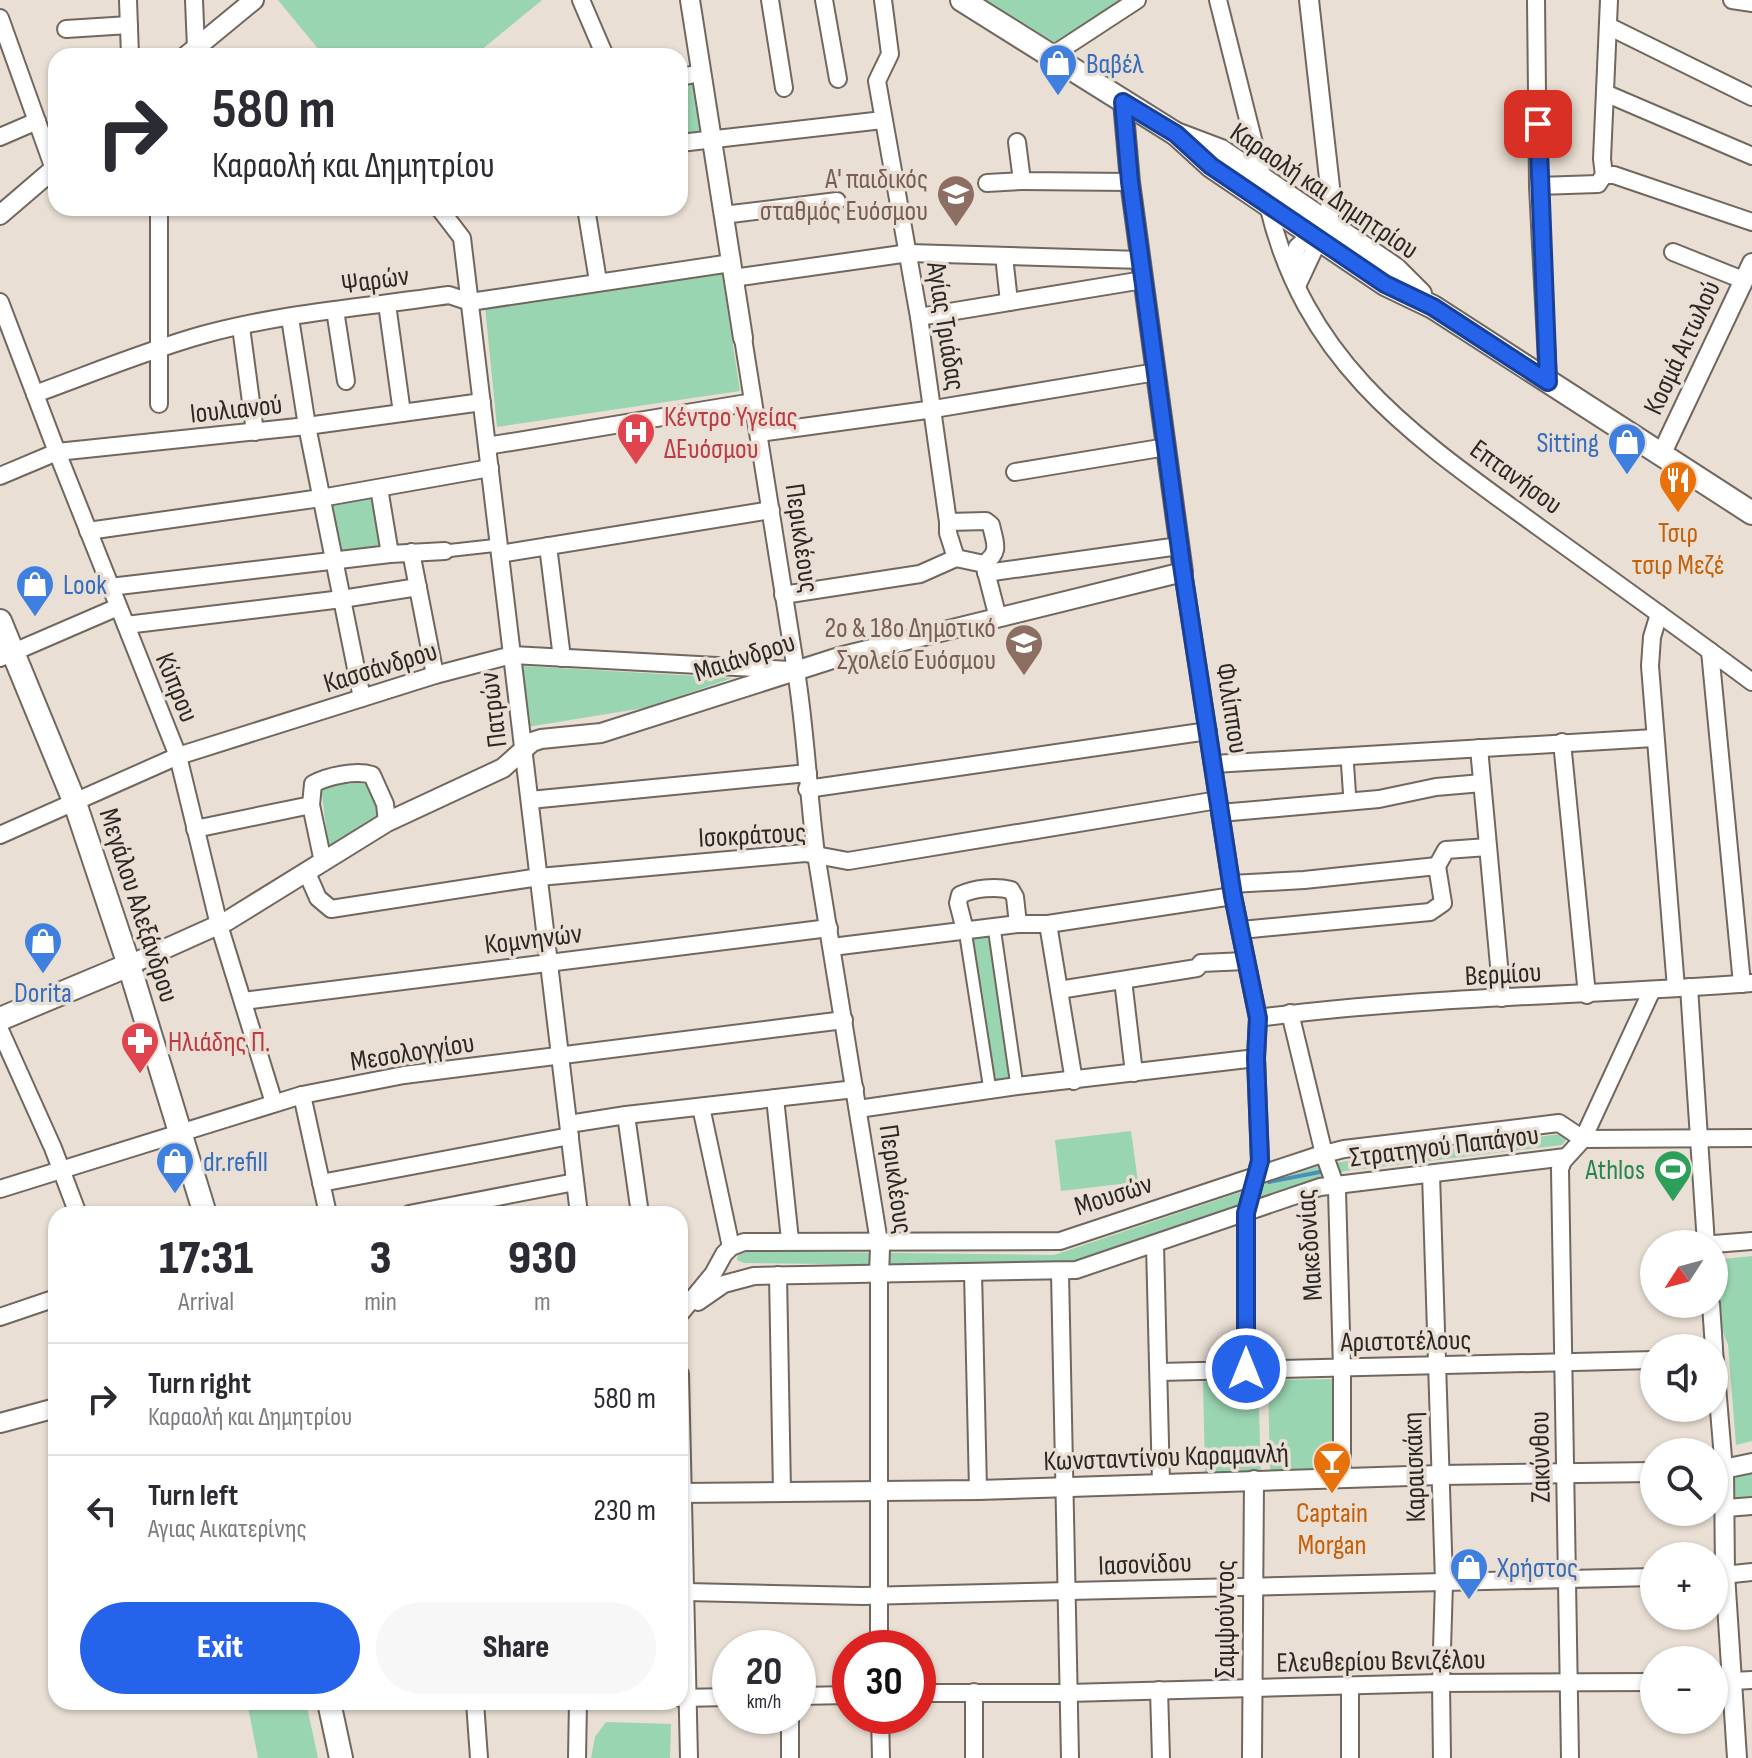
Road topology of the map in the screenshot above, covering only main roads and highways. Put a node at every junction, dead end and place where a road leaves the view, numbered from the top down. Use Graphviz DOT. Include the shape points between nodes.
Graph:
graph roads {
  1 [pos="962,0"];
  2 [pos="1176,134"];
  3 [pos="1319,232"];
  4 [pos="1752,513"];
  5 [pos="0,621"];
  6 [pos="7,655"];
  7 [pos="129,965"];
  8 [pos="0,1019"];
  9 [pos="203,1206"];
  10 [pos="331,1710"];
  11 [pos="341,1758"];
  1 -- 2 [label="main road, Καραολή και Δημητρίου"];
  2 -- 3 [label="main road, Καραολή και Δημητρίου" via="1211,166"];
  2 -- 3 [label="main road, Καραολή και Δημητρίου" via="1221,151 1263,179"];
  3 -- 4 [label="main road, Καραολή και Δημητρίου" via="1395,269 1433,307"];
  5 -- 6 [label="main road, Μεγάλου Αλεξάνδρου"];
  6 -- 7 [label="main road, Μεγάλου Αλεξάνδρου" via="75,803"];
  7 -- 8 [label="main road, Μαιάνδρου"];
  7 -- 9 [label="main road, Μεγάλου Αλεξάνδρου"];
  10 -- 11 [label="main road"];
}
